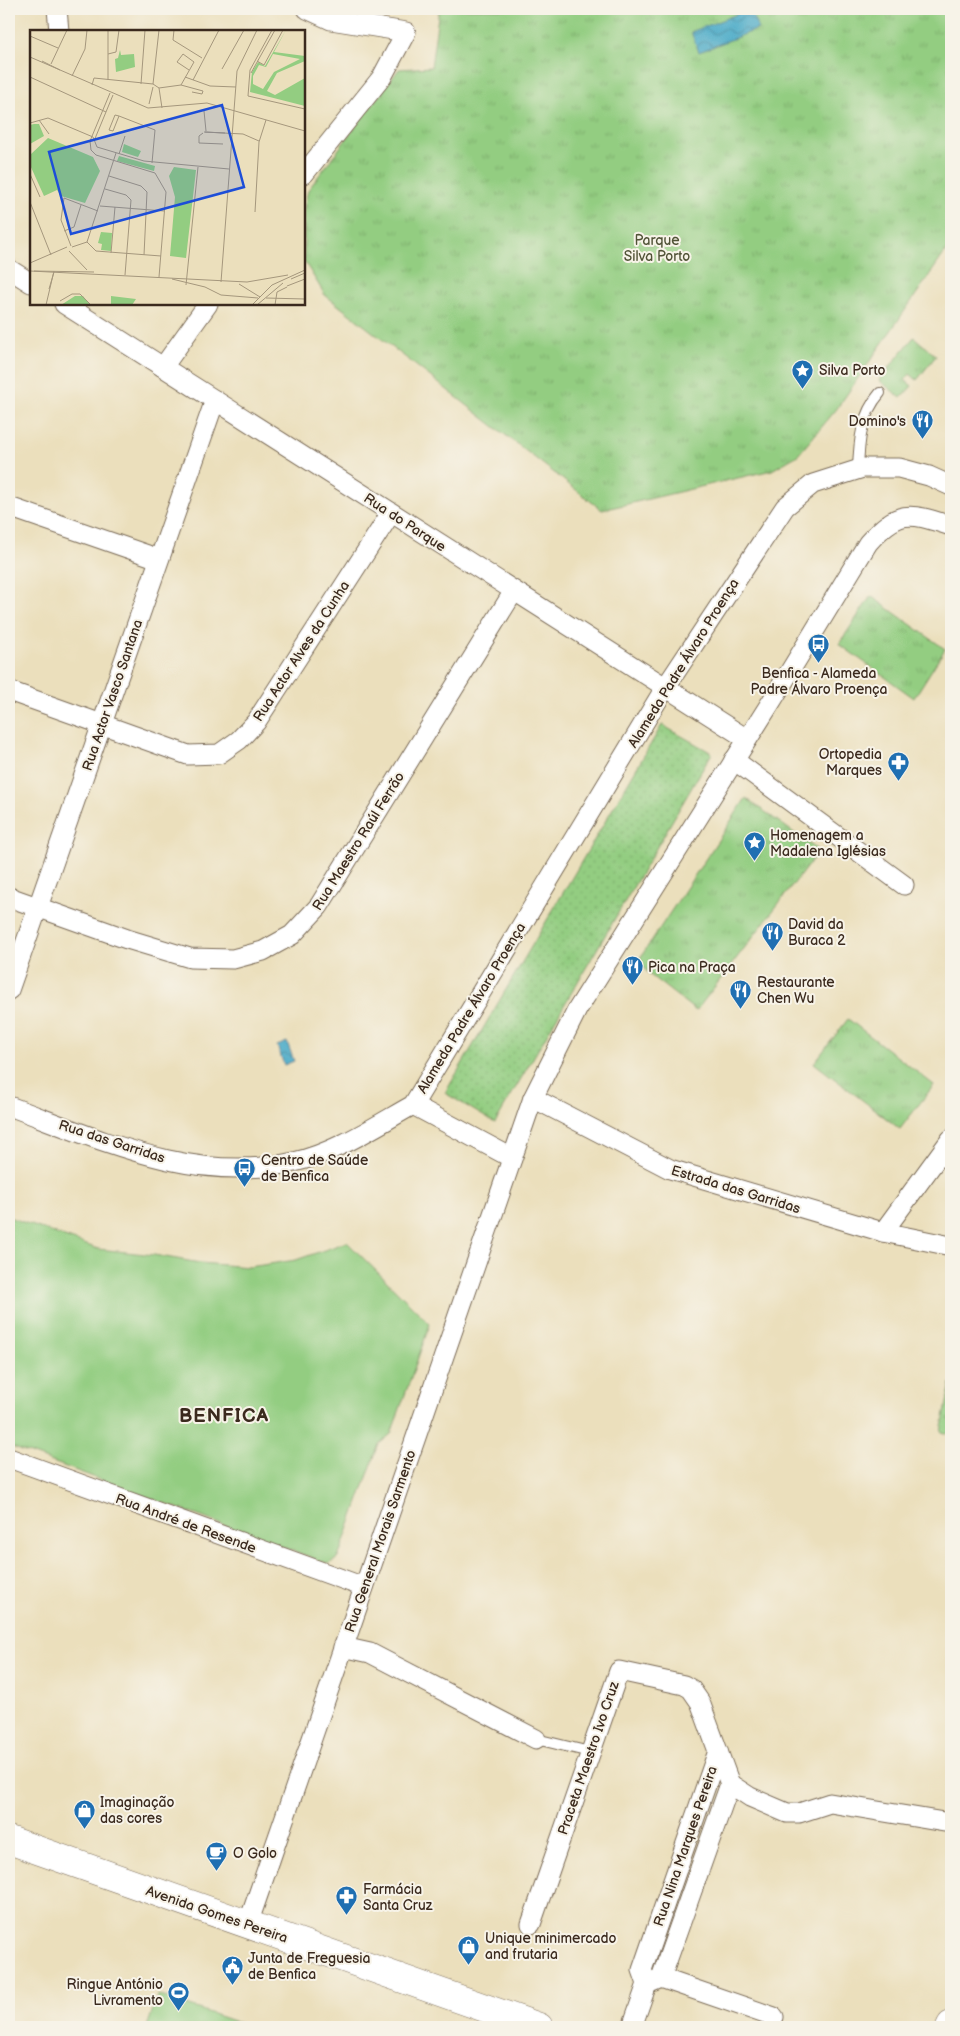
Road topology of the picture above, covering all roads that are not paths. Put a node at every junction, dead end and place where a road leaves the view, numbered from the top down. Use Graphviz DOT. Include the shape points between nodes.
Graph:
graph roads {
  1 [pos="57,9"];
  2 [pos="307,9"];
  3 [pos="59,30"];
  4 [pos="305,173"];
  5 [pos="9,269"];
  6 [pos="30,282"];
  7 [pos="66,305"];
  8 [pos="207,305"];
  9 [pos="163,367"];
  10 [pos="880,393"];
  11 [pos="215,400"];
  12 [pos="858,469"];
  13 [pos="951,486"];
  14 [pos="9,507"];
  15 [pos="391,513"];
  16 [pos="932,520"];
  17 [pos="951,526"];
  18 [pos="951,536"];
  19 [pos="159,559"];
  20 [pos="514,591"];
  21 [pos="665,688"];
  22 [pos="9,691"];
  23 [pos="102,724"];
  24 [pos="747,739"];
  25 [pos="734,760"];
  26 [pos="904,885"];
  27 [pos="9,897"];
  28 [pos="38,907"];
  29 [pos="9,990"];
  30 [pos="533,1098"];
  31 [pos="413,1105"];
  32 [pos="9,1106"];
  33 [pos="951,1139"];
  34 [pos="512,1158"];
  35 [pos="883,1232"];
  36 [pos="951,1246"];
  37 [pos="9,1458"];
  38 [pos="364,1588"];
  39 [pos="343,1647"];
  40 [pos="536,1739"];
  41 [pos="718,1751"];
  42 [pos="590,1752"];
  43 [pos="730,1784"];
  44 [pos="944,1822"];
  45 [pos="9,1840"];
  46 [pos="248,1924"];
  47 [pos="531,1924"];
  48 [pos="654,1981"];
  49 [pos="774,2017"];
  50 [pos="539,2027"];
  51 [pos="632,2027"];
  1 -- 3 [label="street"];
  2 -- 4 [label="street" via="331,20 406,32 382,77"];
  5 -- 6 [label="street"];
  7 -- 9 [label="street, Rua do Parque"];
  8 -- 9 [label="street"];
  9 -- 11 [label="street, Rua do Parque"];
  10 -- 12 [label="lane" via="871,403 862,427"];
  11 -- 15 [label="street, Rua do Parque"];
  11 -- 19 [label="street, Rua Actor Vasco Santana"];
  12 -- 13 [label="street, Alameda Padre Álvaro Proença" via="899,468"];
  12 -- 21 [label="street, Alameda Padre Álvaro Proença" via="813,484 785,507"];
  14 -- 19 [label="street"];
  15 -- 20 [label="street, Rua do Parque"];
  15 -- 23 [label="street, Rua Actor Alves da Cunha" via="256,722 239,740 219,754 188,755"];
  16 -- 17 [label="street"];
  16 -- 18 [label="street"];
  16 -- 24 [label="street" via="903,516 881,528 868,543"];
  19 -- 23 [label="street, Rua Actor Vasco Santana"];
  20 -- 21 [label="street, Rua do Parque"];
  20 -- 28 [label="street, Rua Maestro Raúl Ferrão" via="319,906 292,935 263,951 234,959 190,958"];
  21 -- 24 [label="street, Rua do Parque"];
  21 -- 31 [label="street, Alameda Padre Álvaro Proença"];
  22 -- 23 [label="street, Rua Actor Alves da Cunha"];
  23 -- 28 [label="street, Rua Actor Vasco Santana"];
  24 -- 25 [label="street"];
  25 -- 26 [label="street"];
  25 -- 30 [label="street" via="577,1010"];
  27 -- 28 [label="street, Rua Maestro Raúl Ferrão"];
  28 -- 29 [label="street, Rua Actor Vasco Santana"];
  30 -- 34 [label="street"];
  30 -- 35 [label="street, Estrada das Garridas" via="670,1170"];
  31 -- 32 [label="street, Rua das Garridas" via="343,1144 295,1162 244,1169 176,1162 126,1149"];
  31 -- 34 [label="street, Alameda Padre Álvaro Proença"];
  33 -- 35 [label="street"];
  34 -- 38 [label="street, Rua General Morais Sarmento"];
  35 -- 36 [label="street, Estrada das Garridas"];
  37 -- 38 [label="street, Rua André de Resende"];
  38 -- 39 [label="street, Rua General Morais Sarmento"];
  39 -- 40 [label="street" via="370,1653"];
  39 -- 46 [label="street, Rua General Morais Sarmento"];
  40 -- 42 [label="lane"];
  41 -- 42 [label="street, Praceta Maestro Ivo Cruz" via="700,1702 691,1689 676,1682 619,1671"];
  41 -- 43 [label="street, Rua Nina Marques Pereira"];
  41 -- 48 [label="street, Rua Nina Marques Pereira" via="642,1970"];
  42 -- 47 [label="street, Praceta Maestro Ivo Cruz"];
  43 -- 44 [label="street" via="750,1797 787,1813 830,1803"];
  43 -- 48 [label="street, Rua Nina Marques Pereira"];
  45 -- 46 [label="street, Avenida Gomes Pereira"];
  46 -- 50 [label="street, Avenida Gomes Pereira"];
  48 -- 49 [label="street"];
  48 -- 51 [label="street, Rua Nina Marques Pereira"];
}
